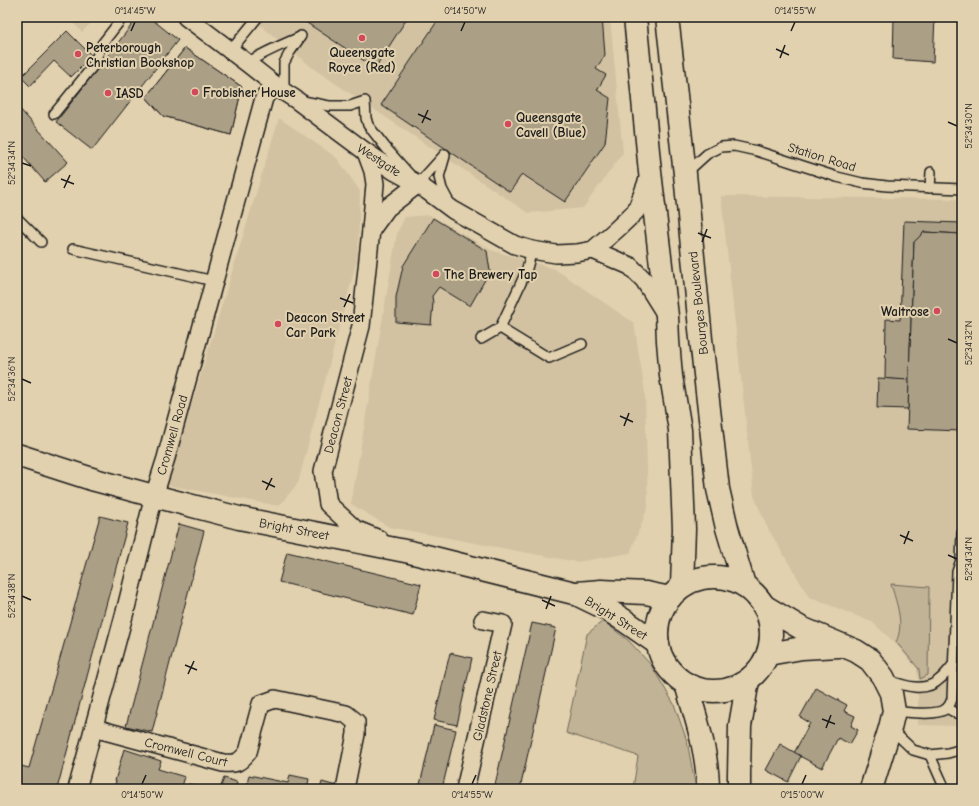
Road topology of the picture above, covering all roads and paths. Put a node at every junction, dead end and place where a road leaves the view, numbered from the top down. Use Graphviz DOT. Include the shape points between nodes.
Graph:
graph roads {
  1 [pos="123,17"];
  2 [pos="186,17"];
  3 [pos="258,17"];
  4 [pos="635,17"];
  5 [pos="667,17"];
  6 [pos="231,50"];
  7 [pos="247,63"];
  8 [pos="284,92"];
  9 [pos="54,114"];
  10 [pos="366,152"];
  11 [pos="650,172"];
  12 [pos="931,172"];
  13 [pos="685,174"];
  14 [pos="418,184"];
  15 [pos="930,188"];
  16 [pos="962,189"];
  17 [pos="453,210"];
  18 [pos="17,218"];
  19 [pos="371,230"];
  20 [pos="41,242"];
  21 [pos="73,249"];
  22 [pos="532,250"];
  23 [pos="593,250"];
  24 [pos="214,281"];
  25 [pos="667,316"];
  26 [pos="500,328"];
  27 [pos="481,339"];
  28 [pos="582,344"];
  29 [pos="17,455"];
  30 [pos="154,496"];
  31 [pos="962,532"];
  32 [pos="410,552"];
  33 [pos="744,585"];
  34 [pos="676,592"];
  35 [pos="574,593"];
  36 [pos="764,606"];
  37 [pos="483,620"];
  38 [pos="658,644"];
  39 [pos="844,645"];
  40 [pos="768,654"];
  41 [pos="953,664"];
  42 [pos="883,678"];
  43 [pos="748,680"];
  44 [pos="686,684"];
  45 [pos="947,708"];
  46 [pos="962,714"];
  47 [pos="892,719"];
  48 [pos="94,728"];
  49 [pos="962,749"];
  50 [pos="930,755"];
  51 [pos="77,789"];
  52 [pos="345,789"];
  53 [pos="465,789"];
  54 [pos="708,789"];
  55 [pos="739,789"];
  56 [pos="870,789"];
  57 [pos="945,789"];
  1 -- 9 [label="lane" via="102,44 93,66"];
  2 -- 6 [label="street, Westgate"];
  3 -- 6 [label="lane"];
  4 -- 11 [label="main road"];
  5 -- 13 [label="main road, Bourges Boulevard"];
  6 -- 7 [label="street, Westgate"];
  7 -- 8 [label="street, Westgate"];
  7 -- 8 [label="lane" via="301,36 284,63"];
  8 -- 10 [label="street, Westgate"];
  8 -- 14 [label="lane" via="328,106 350,106 365,101 368,125"];
  8 -- 24 [label="street, Cromwell Road" via="264,98"];
  10 -- 14 [label="street, Westgate"];
  10 -- 19 [label="street, Deacon Street" via="375,184"];
  11 -- 23 [label="street" via="636,211"];
  11 -- 25 [label="main road"];
  12 -- 15 [label="lane"];
  13 -- 15 [label="lane, Station Road" via="707,154 722,147 734,146 862,183"];
  13 -- 33 [label="main road, Bourges Boulevard" via="718,489"];
  14 -- 17 [label="street, Westgate"];
  14 -- 17 [label="lane" via="445,154 439,177"];
  14 -- 19 [label="street, Deacon Street" via="386,208"];
  15 -- 16 [label="lane, Station Road"];
  17 -- 22 [label="street, Westgate" via="515,245"];
  18 -- 20 [label="lane"];
  19 -- 32 [label="street, Deacon Street" via="361,326 323,471 328,504 355,529"];
  21 -- 24 [label="lane"];
  22 -- 23 [label="street, Westgate" via="556,254"];
  22 -- 26 [label="lane" via="526,272"];
  23 -- 25 [label="street" via="630,266 644,280"];
  24 -- 30 [label="street, Cromwell Road"];
  25 -- 34 [label="main road" via="671,376 680,430 684,529"];
  26 -- 27 [label="lane"];
  26 -- 28 [label="lane" via="549,358"];
  29 -- 30 [label="main road, Bright Street"];
  30 -- 32 [label="main road, Bright Street" via="239,518"];
  30 -- 48 [label="street, Cromwell Road"];
  31 -- 41 [label="lane" via="961,560 957,572"];
  32 -- 35 [label="main road, Bright Street"];
  33 -- 34 [label="main road" via="729,578 713,577 697,580"];
  33 -- 36 [label="main road"];
  34 -- 35 [label="main road, Bright Street"];
  34 -- 38 [label="main road" via="661,612 657,628"];
  35 -- 38 [label="main road, Bright Street" via="605,608"];
  36 -- 39 [label="main road" via="801,628"];
  36 -- 40 [label="main road" via="770,622"];
  37 -- 53 [label="street, Gladstone Street" via="504,624"];
  38 -- 44 [label="main road" via="663,660 673,674"];
  39 -- 40 [label="main road"];
  39 -- 42 [label="main road" via="870,660"];
  40 -- 43 [label="main road" via="760,669"];
  41 -- 42 [label="lane" via="939,680 927,687 913,687"];
  41 -- 45 [label="lane" via="952,699"];
  42 -- 47 [label="main road" via="891,693"];
  43 -- 44 [label="main road" via="734,688 717,691 701,690"];
  43 -- 55 [label="main road" via="740,726"];
  44 -- 54 [label="main road" via="700,733"];
  45 -- 46 [label="lane"];
  45 -- 47 [label="lane" via="936,713 912,712"];
  47 -- 50 [label="lane" via="913,750"];
  47 -- 56 [label="main road"];
  48 -- 51 [label="street, Cromwell Road"];
  48 -- 52 [label="street, Cromwell Court" via="235,764 248,752 261,704 275,699 346,714 356,722 356,734"];
  49 -- 50 [label="lane"];
  50 -- 57 [label="lane"];
}
